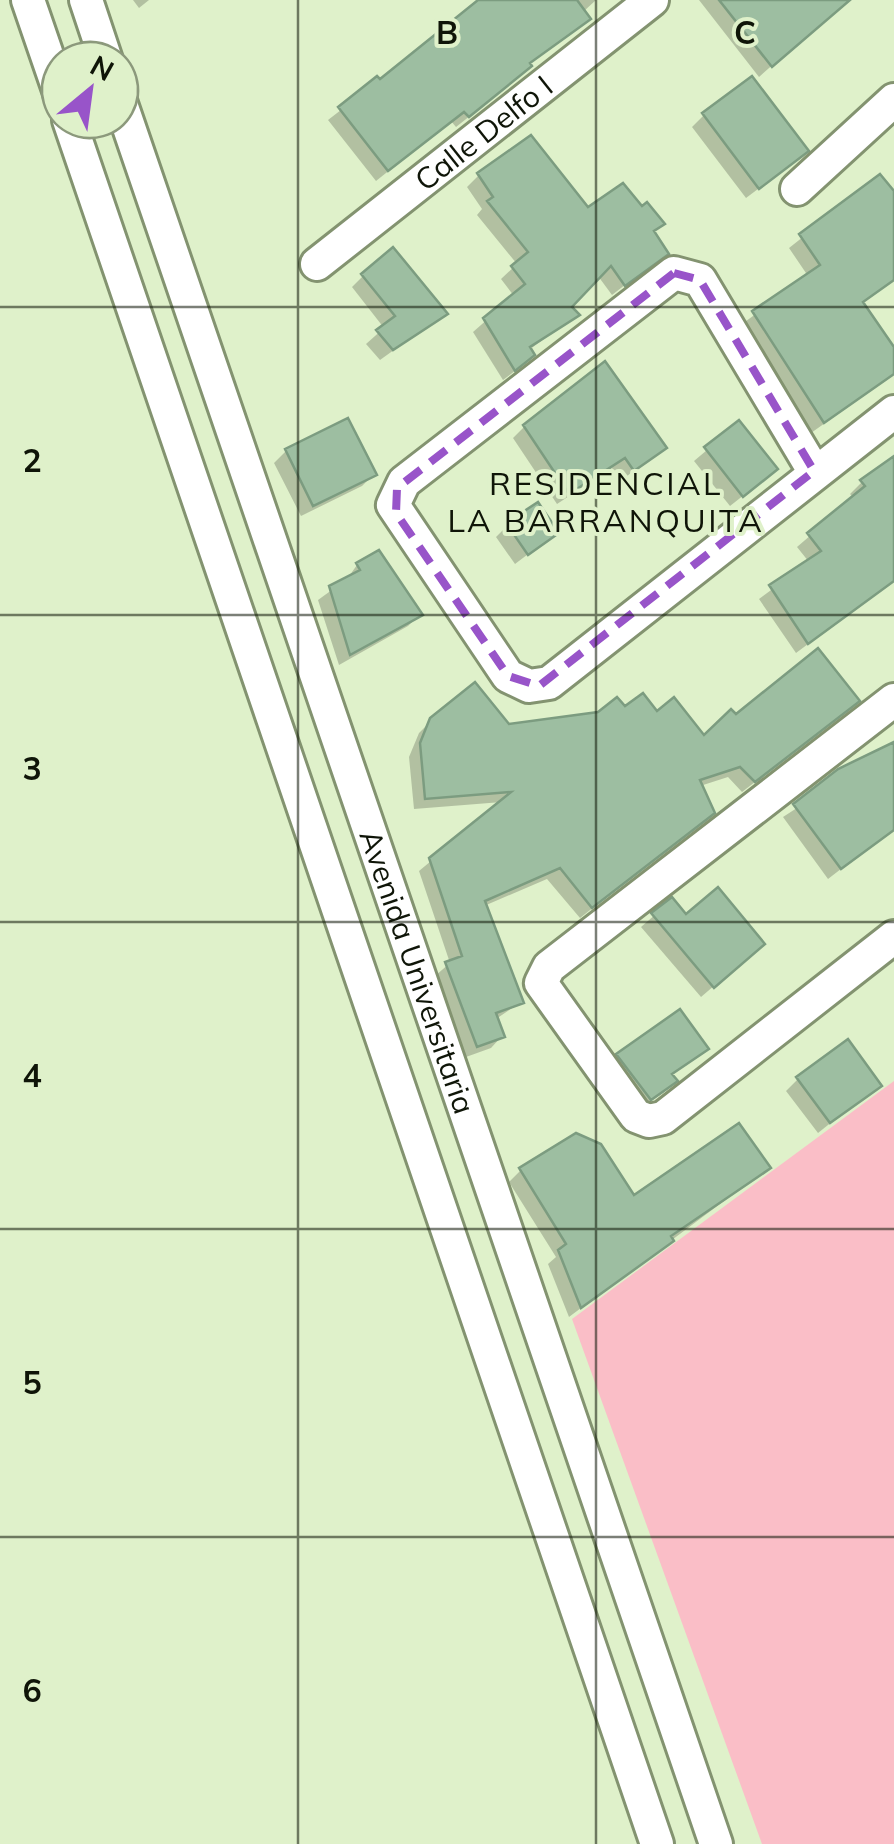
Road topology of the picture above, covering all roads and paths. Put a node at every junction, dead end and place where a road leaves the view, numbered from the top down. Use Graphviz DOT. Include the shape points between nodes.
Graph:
graph roads {
  1 [pos="28,0"];
  2 [pos="86,0"];
  3 [pos="652,0"];
  4 [pos="42,40"];
  5 [pos="99,40"];
  6 [pos="894,100"];
  7 [pos="77,140"];
  8 [pos="134,140"];
  9 [pos="798,190"];
  10 [pos="317,264"];
  11 [pos="894,412"];
  12 [pos="814,471"];
  13 [pos="894,700"];
  14 [pos="894,937"];
  15 [pos="657,1844"];
  16 [pos="716,1844"];
  1 -- 4 [label="street"];
  2 -- 5 [label="street"];
  3 -- 10 [label="street, Calle Delfo I"];
  6 -- 9 [label="street"];
  7 -- 15 [label="street, Avenida Universitaria"];
  8 -- 16 [label="street, Avenida Universitaria"];
  11 -- 12 [label="street"];
  12 -- 12 [label="street" via="539,686 508,676 393,505 404,482 674,273 700,280"];
  13 -- 14 [label="street" via="549,967 542,983 636,1116 649,1121 662,1118"];
}
